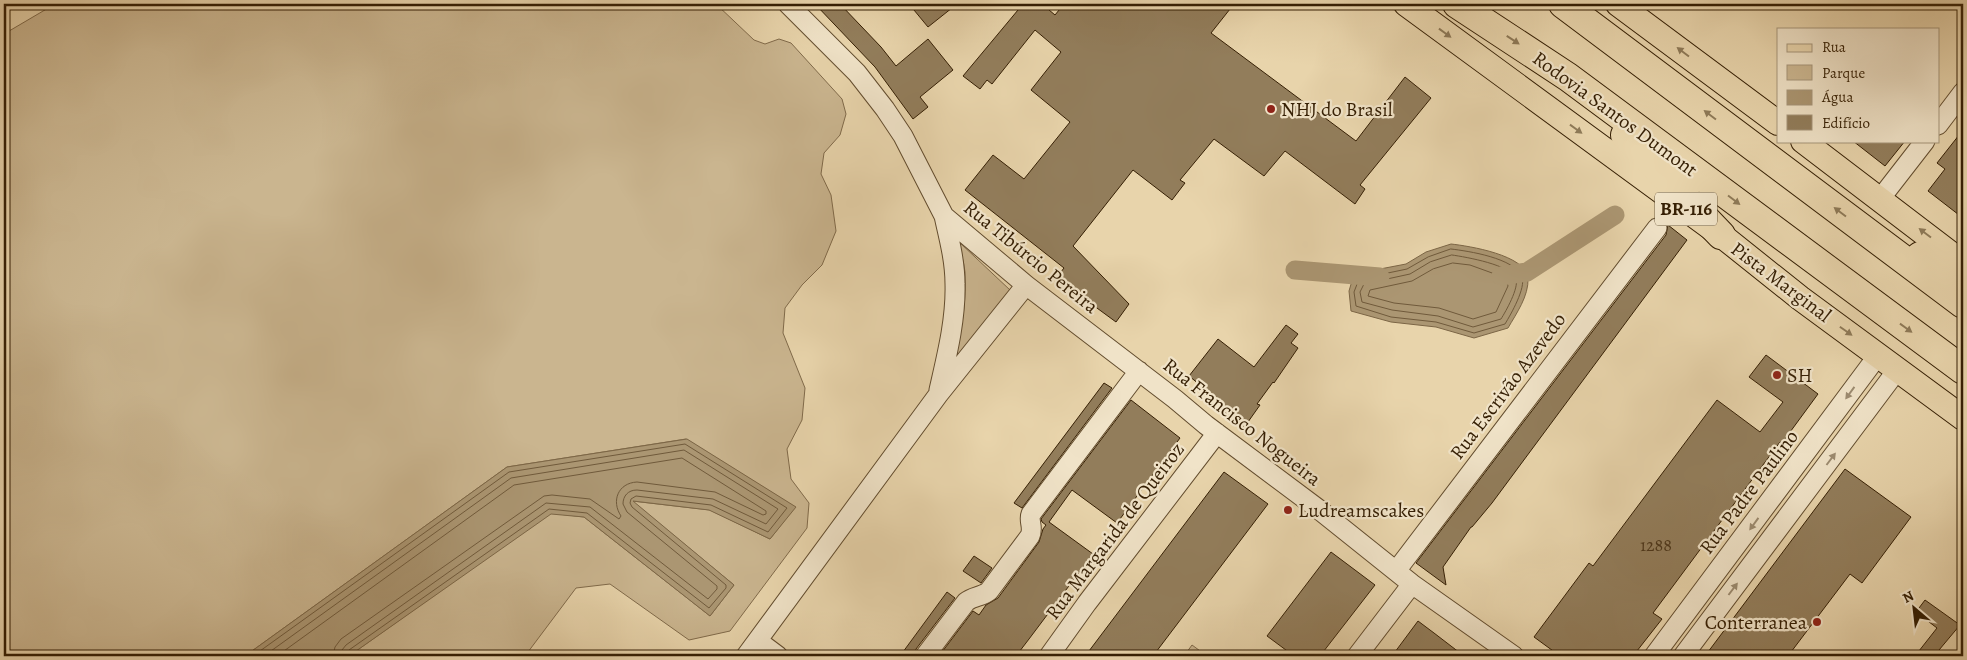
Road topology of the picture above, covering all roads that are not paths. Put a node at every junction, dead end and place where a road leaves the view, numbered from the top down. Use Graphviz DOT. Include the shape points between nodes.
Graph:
graph roads {
  1 [pos="788,4"];
  2 [pos="1406,4"];
  3 [pos="1458,4"];
  4 [pos="1563,4"];
  5 [pos="1630,7"];
  6 [pos="1568,77"];
  7 [pos="1963,92"];
  8 [pos="1777,122"];
  9 [pos="1940,122"];
  10 [pos="1804,142"];
  11 [pos="1924,142"];
  12 [pos="1880,199"];
  13 [pos="944,216"];
  14 [pos="1657,228"];
  15 [pos="1862,228"];
  16 [pos="1721,235"];
  17 [pos="1963,262"];
  18 [pos="1963,277"];
  19 [pos="1026,285"];
  20 [pos="1963,304"];
  21 [pos="1879,354"];
  22 [pos="1137,369"];
  23 [pos="1898,369"];
  24 [pos="1963,370"];
  25 [pos="938,395"];
  26 [pos="1963,418"];
  27 [pos="1217,433"];
  28 [pos="1396,571"];
  29 [pos="1412,584"];
  30 [pos="752,649"];
  31 [pos="778,656"];
  32 [pos="925,656"];
  33 [pos="1049,656"];
  34 [pos="1357,656"];
  35 [pos="1514,656"];
  36 [pos="1654,656"];
  37 [pos="1683,656"];
  1 -- 13 [label="street, Rua Tibúrcio Pereira" via="857,73 885,109 903,136"];
  2 -- 16 [label="main road, Pista Marginal / BR-116, one-way"];
  3 -- 6 [label="highway, Rodovia Santos Dumont / BR-116, one-way"];
  15 -- 4 [label="highway, one-way"];
  8 -- 5 [label="main road, one-way"];
  6 -- 16 [label="highway"];
  6 -- 24 [label="highway, Rodovia Santos Dumont / BR-116, one-way"];
  7 -- 9 [label="street"];
  10 -- 12 [label="main road"];
  11 -- 12 [label="street"];
  17 -- 12 [label="main road, one-way"];
  13 -- 19 [label="street, Rua Tibúrcio Pereira"];
  13 -- 25 [label="street" via="952,249 955,301"];
  14 -- 28 [label="street, Rua Escrivão Azevedo"];
  15 -- 18 [label="highway"];
  15 -- 20 [label="highway"];
  16 -- 21 [label="main road, Pista Marginal / BR-116, one-way" via="1800,298"];
  19 -- 22 [label="street, Rua Tibúrcio Pereira"];
  19 -- 25 [label="street"];
  21 -- 23 [label="main road, Pista Marginal / BR-116"];
  21 -- 36 [label="street, Rua Padre Paulino, one-way"];
  22 -- 27 [label="street, Rua Francisco Nogueira"];
  22 -- 32 [label="street" via="1031,514 1030,536 1001,576 985,595 966,602"];
  23 -- 26 [label="main road, Pista Marginal / BR-116"];
  37 -- 23 [label="street, one-way"];
  25 -- 30 [label="street"];
  27 -- 28 [label="street, Rua Francisco Nogueira"];
  27 -- 33 [label="street, Rua Margarida de Queiroz"];
  28 -- 29 [label="street, Rua Francisco Nogueira"];
  29 -- 34 [label="street"];
  29 -- 35 [label="street, Rua Francisco Nogueira"];
  30 -- 31 [label="street"];
}
